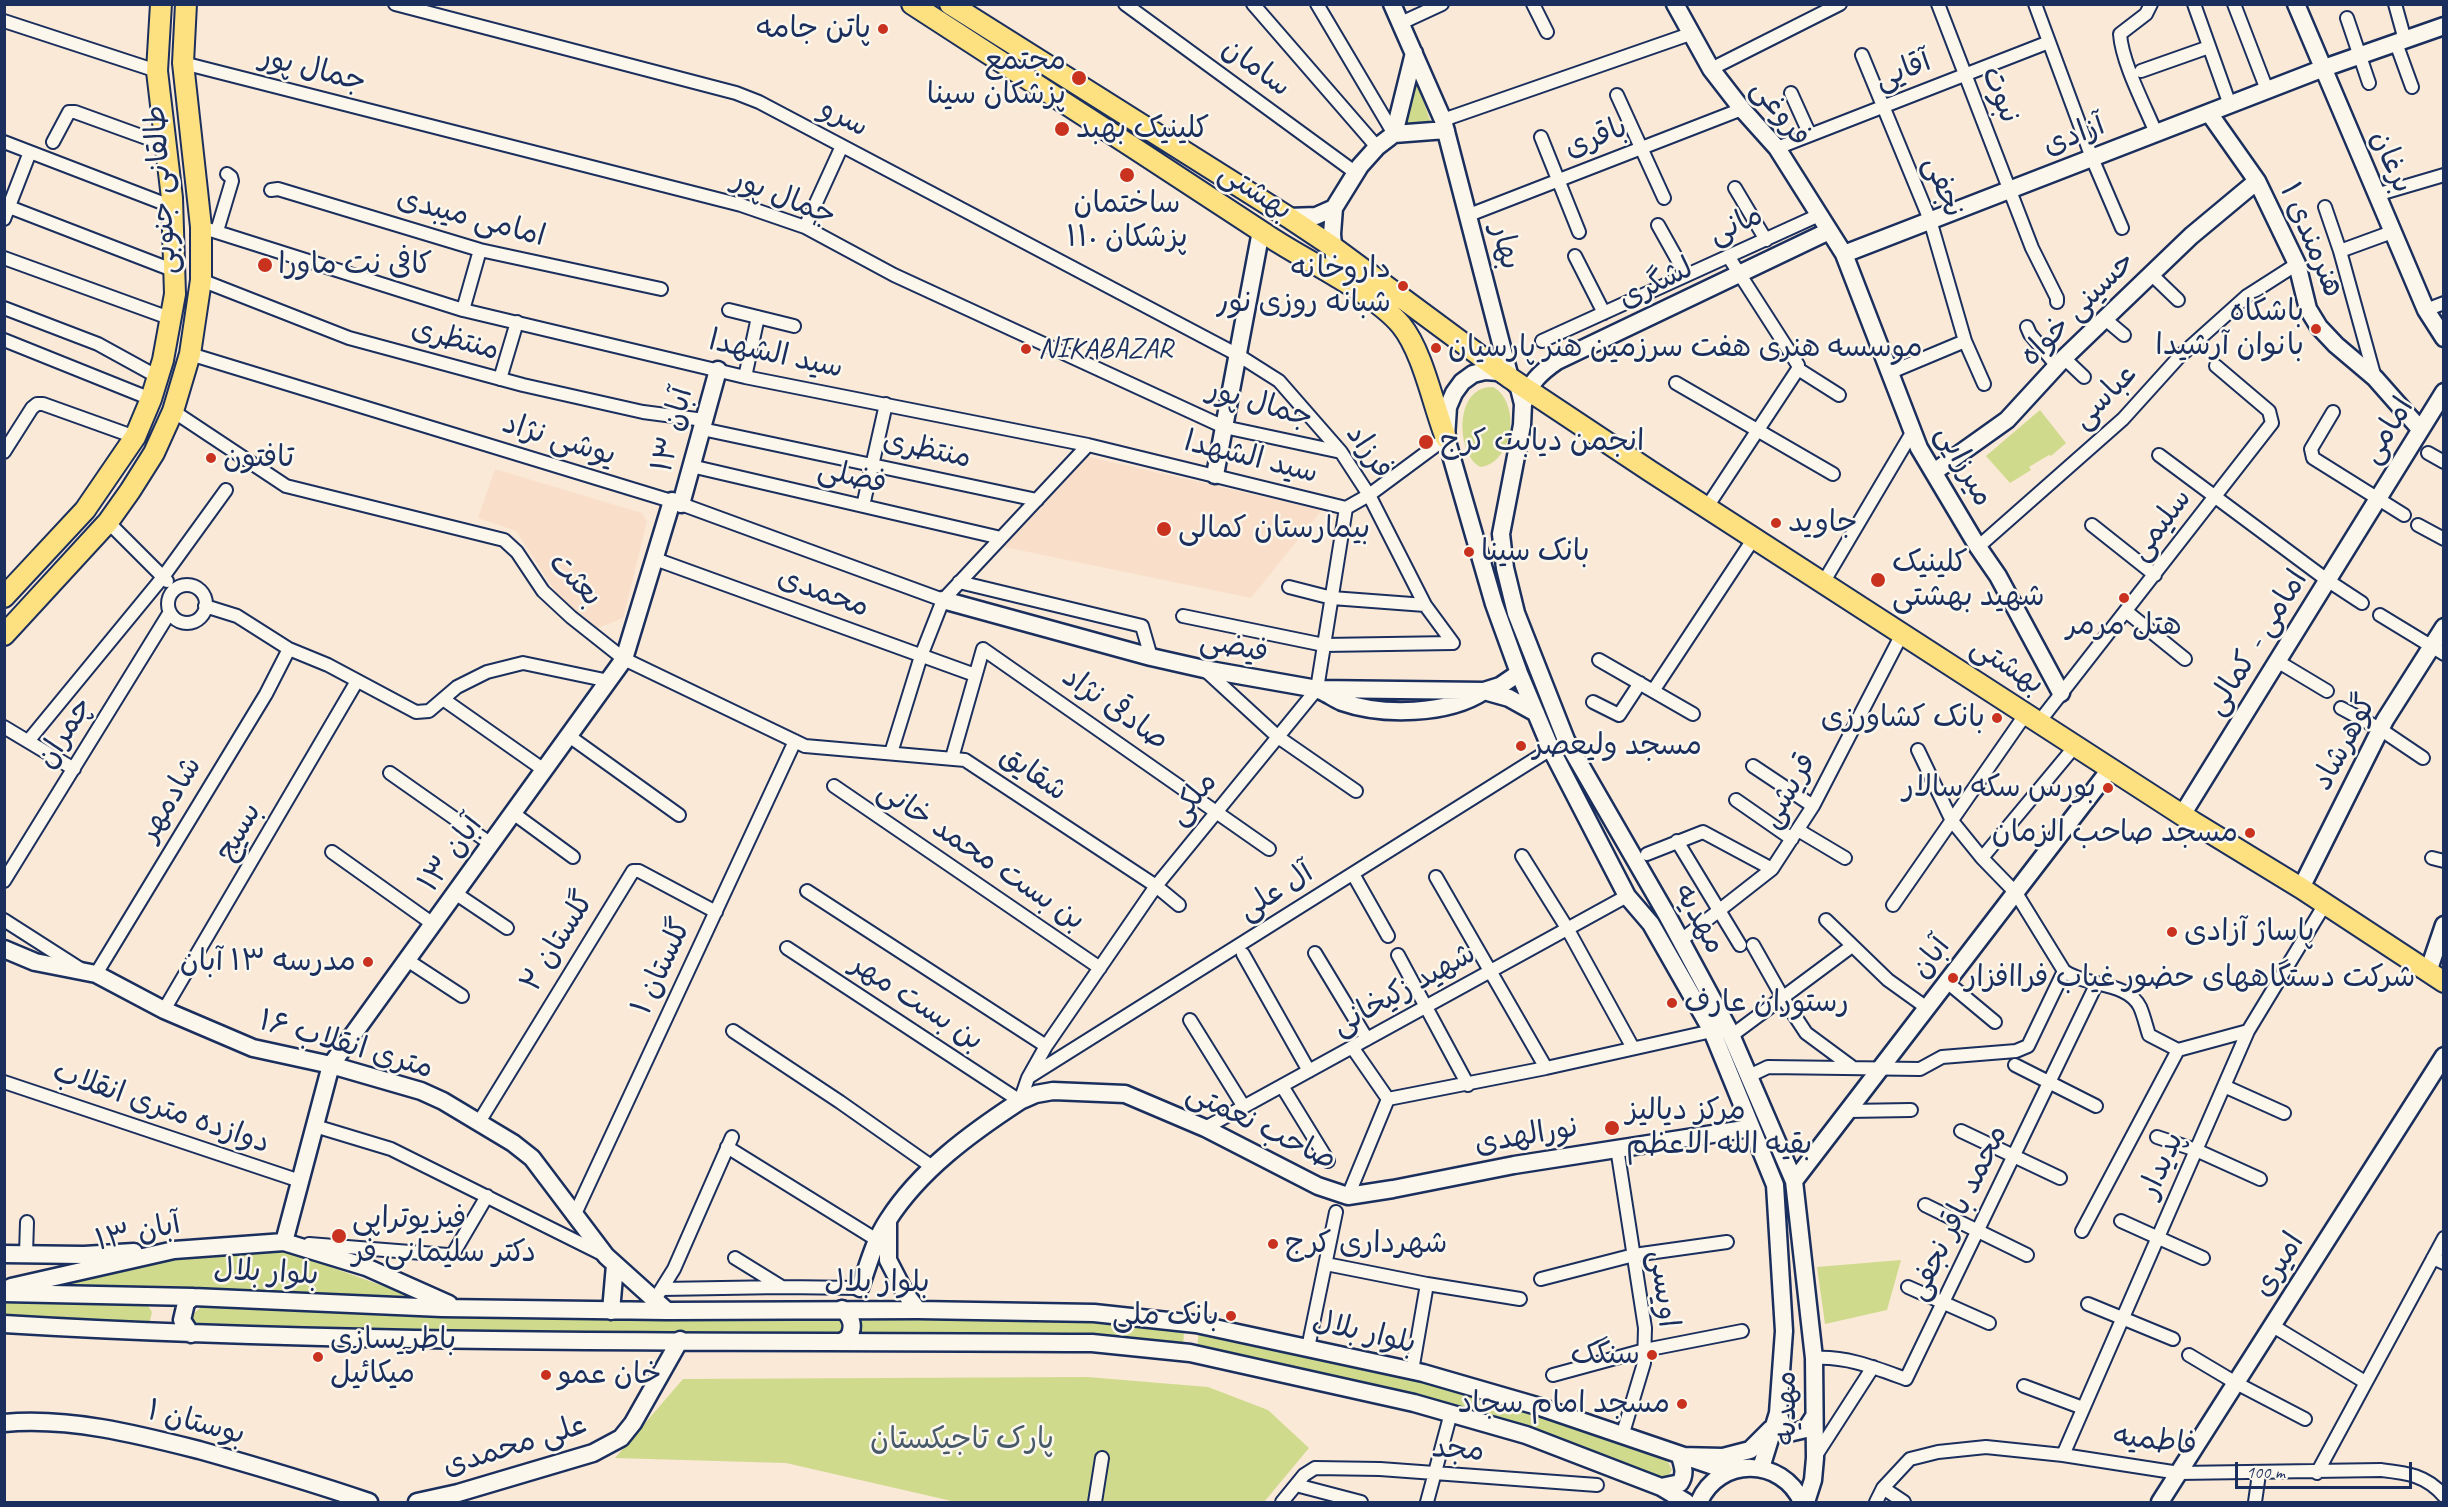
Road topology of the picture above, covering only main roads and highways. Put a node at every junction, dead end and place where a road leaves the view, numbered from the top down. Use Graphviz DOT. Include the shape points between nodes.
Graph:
graph roads {
  1 [pos="161,4"];
  2 [pos="186,4"];
  3 [pos="912,4"];
  4 [pos="950,4"];
  5 [pos="1510,378"];
  6 [pos="1446,438"];
  7 [pos="4,597"];
  8 [pos="4,634"];
  9 [pos="2436,977"];
  1 -- 7 [label="main road, طالقانی جنوبی" via="157,71 173,207 175,271 172,319 158,377 135,437 86,510"];
  2 -- 8 [label="main road, طالقانی جنوبی" via="183,63 209,229 189,354 173,411 154,453 108,522"];
  3 -- 6 [label="main road, بهشتى" via="1393,318 1415,347"];
  4 -- 5 [label="main road, بهشتى" via="1333,247"];
  5 -- 9 [label="main road, بهشتی" via="1526,396 1707,507"];
}
